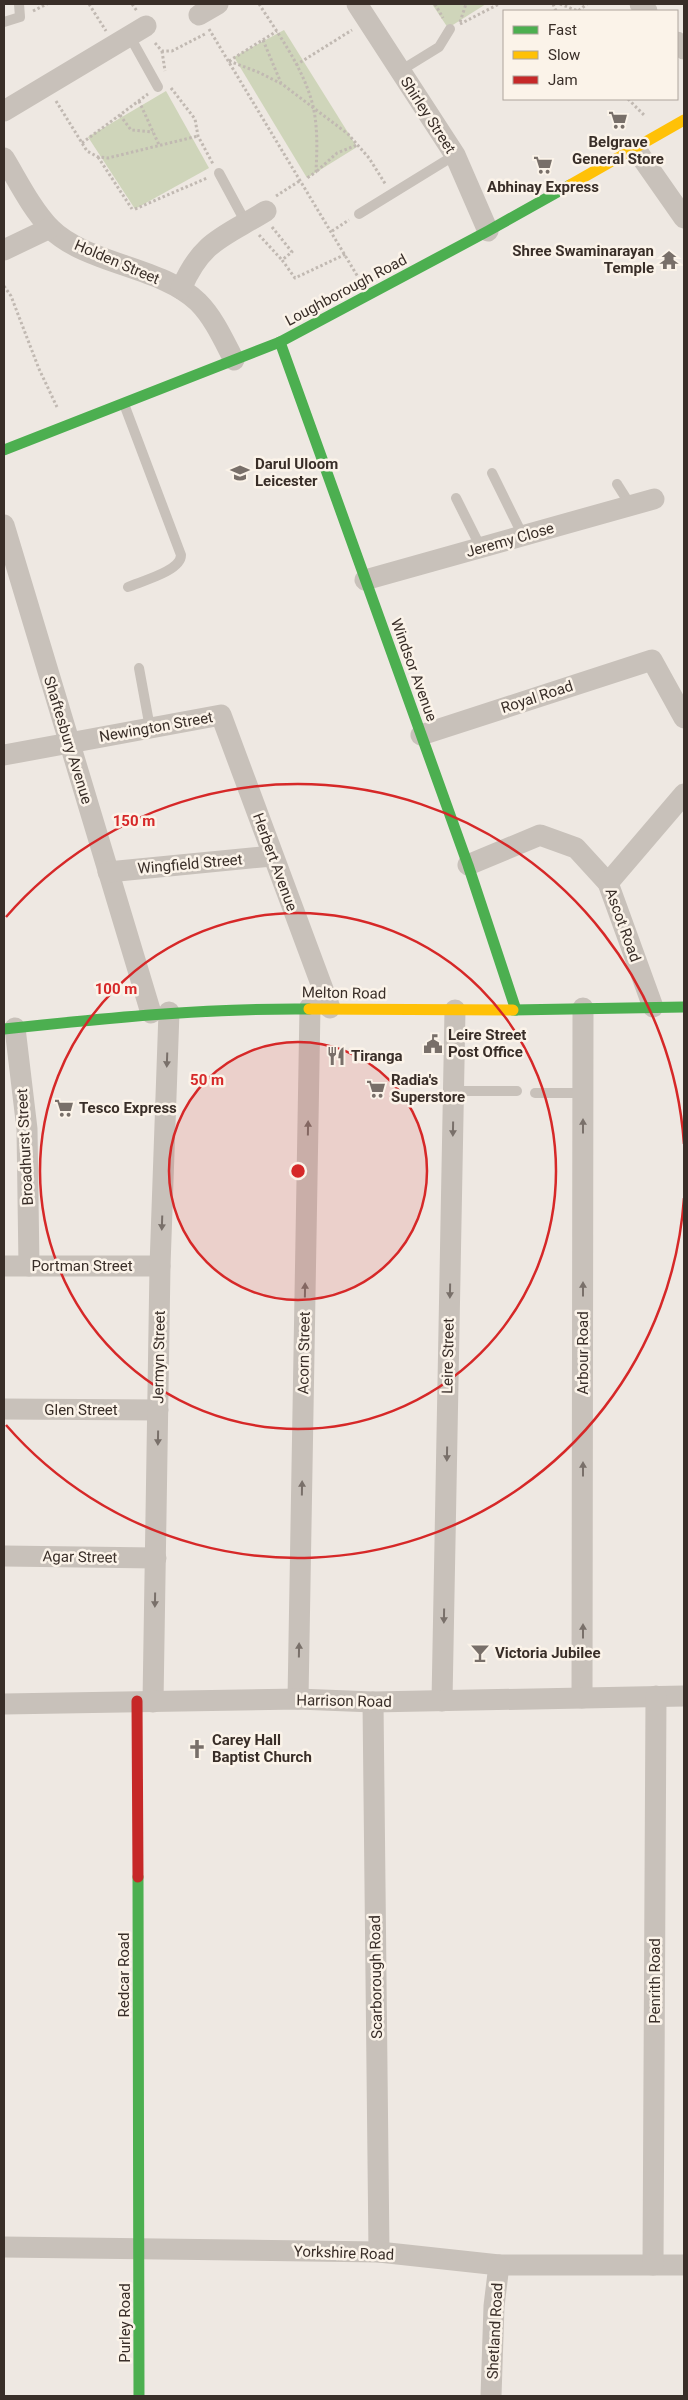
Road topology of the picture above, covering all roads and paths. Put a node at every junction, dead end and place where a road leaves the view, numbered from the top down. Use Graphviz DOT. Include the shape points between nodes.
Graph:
graph roads {
  1 [pos="19,4"];
  2 [pos="89,4"];
  3 [pos="218,4"];
  4 [pos="259,4"];
  5 [pos="499,4"];
  6 [pos="560,4"];
  7 [pos="575,10"];
  8 [pos="362,12"];
  9 [pos="4,22"];
  10 [pos="205,23"];
  11 [pos="455,27"];
  12 [pos="277,31"];
  13 [pos="130,35"];
  14 [pos="263,40"];
  15 [pos="162,51"];
  16 [pos="228,61"];
  17 [pos="296,65"];
  18 [pos="400,71"];
  19 [pos="162,84"];
  20 [pos="282,84"];
  21 [pos="46,85"];
  22 [pos="138,101"];
  23 [pos="313,106"];
  24 [pos="4,111"];
  25 [pos="120,115"];
  26 [pos="684,120"];
  27 [pos="153,132"];
  28 [pos="198,136"];
  29 [pos="82,143"];
  30 [pos="159,145"];
  31 [pos="358,145"];
  32 [pos="635,148"];
  33 [pos="455,155"];
  34 [pos="98,157"];
  35 [pos="4,158"];
  36 [pos="316,172"];
  37 [pos="219,174"];
  38 [pos="307,178"];
  39 [pos="392,194"];
  40 [pos="358,214"];
  41 [pos="258,216"];
  42 [pos="684,218"];
  43 [pos="50,228"];
  44 [pos="332,230"];
  45 [pos="488,231"];
  46 [pos="4,250"];
  47 [pos="346,254"];
  48 [pos="282,260"];
  49 [pos="4,286"];
  50 [pos="181,289"];
  51 [pos="368,295"];
  52 [pos="280,342"];
  53 [pos="234,360"];
  54 [pos="123,403"];
  55 [pos="65,426"];
  56 [pos="4,450"];
  57 [pos="492,473"];
  58 [pos="618,484"];
  59 [pos="456,498"];
  60 [pos="654,499"];
  61 [pos="631,506"];
  62 [pos="4,525"];
  63 [pos="523,536"];
  64 [pos="481,548"];
  65 [pos="366,580"];
  66 [pos="128,587"];
  67 [pos="139,668"];
  68 [pos="221,716"];
  69 [pos="684,718"];
  70 [pos="150,728"];
  71 [pos="421,735"];
  72 [pos="69,742"];
  73 [pos="4,755"];
  74 [pos="684,794"];
  75 [pos="272,856"];
  76 [pos="468,865"];
  77 [pos="108,872"];
  78 [pos="608,883"];
  79 [pos="320,1007"];
  80 [pos="653,1007"];
  81 [pos="684,1007"];
  82 [pos="583,1008"];
  83 [pos="455,1010"];
  84 [pos="516,1010"];
  85 [pos="160,1012"];
  86 [pos="9,1028"];
  87 [pos="454,1091"];
  88 [pos="517,1091"];
  89 [pos="535,1093"];
  90 [pos="583,1093"];
  91 [pos="4,1266"];
  92 [pos="29,1266"];
  93 [pos="160,1266"];
  94 [pos="4,1409"];
  95 [pos="158,1410"];
  96 [pos="4,1556"];
  97 [pos="156,1558"];
  98 [pos="656,1696"];
  99 [pos="684,1696"];
  100 [pos="582,1698"];
  101 [pos="298,1699"];
  102 [pos="145,1701"];
  103 [pos="442,1701"];
  104 [pos="373,1702"];
  105 [pos="4,1704"];
  106 [pos="4,2247"];
  107 [pos="140,2250"];
  108 [pos="379,2252"];
  109 [pos="499,2265"];
  110 [pos="653,2265"];
  111 [pos="684,2265"];
  112 [pos="139,2396"];
  113 [pos="491,2396"];
  1 -- 9 [label="lane" via="20,17"];
  2 -- 13 [label="path"];
  3 -- 10 [label="street"];
  4 -- 12 [label="path"];
  5 -- 11 [label="path"];
  6 -- 7 [label="path"];
  8 -- 17 [label="path"];
  8 -- 18 [label="street, Shirley Street"];
  10 -- 15 [label="path" via="172,51"];
  10 -- 16 [label="path"];
  11 -- 18 [label="lane" via="439,47"];
  12 -- 14 [label="path"];
  12 -- 17 [label="path"];
  13 -- 15 [label="path"];
  13 -- 19 [label="lane"];
  13 -- 21 [label="street"];
  14 -- 16 [label="path"];
  14 -- 20 [label="path"];
  15 -- 19 [label="path"];
  16 -- 20 [label="path"];
  16 -- 44 [label="path"];
  17 -- 23 [label="path"];
  18 -- 33 [label="street, Shirley Street"];
  19 -- 22 [label="path"];
  19 -- 28 [label="path" via="195,120"];
  20 -- 23 [label="path"];
  21 -- 24 [label="street"];
  21 -- 29 [label="path"];
  22 -- 25 [label="path"];
  22 -- 27 [label="path"];
  23 -- 31 [label="path"];
  23 -- 36 [label="path"];
  25 -- 27 [label="path" via="131,130"];
  25 -- 29 [label="path"];
  26 -- 32 [label="street, Loughborough Road"];
  27 -- 30 [label="path"];
  28 -- 30 [label="path"];
  28 -- 37 [label="path"];
  29 -- 34 [label="path" via="87,151"];
  30 -- 34 [label="path" via="108,158"];
  31 -- 36 [label="path" via="337,153"];
  31 -- 39 [label="path"];
  32 -- 42 [label="street"];
  32 -- 45 [label="street, Loughborough Road"];
  33 -- 39 [label="lane"];
  33 -- 45 [label="street, Shirley Street"];
  34 -- 37 [label="path" via="133,209"];
  35 -- 43 [label="street, Holden Street"];
  36 -- 38 [label="path"];
  37 -- 41 [label="lane"];
  39 -- 40 [label="lane"];
  40 -- 44 [label="path"];
  41 -- 48 [label="path" via="268,243"];
  41 -- 48 [label="path" via="292,252"];
  41 -- 50 [label="street" via="208,245 198,256"];
  43 -- 46 [label="street"];
  43 -- 50 [label="street, Holden Street" via="75,245"];
  44 -- 47 [label="path"];
  45 -- 51 [label="street, Loughborough Road"];
  47 -- 48 [label="path" via="295,278"];
  47 -- 51 [label="path"];
  49 -- 55 [label="path"];
  50 -- 53 [label="street, Holden Street" via="210,317"];
  51 -- 52 [label="street, Loughborough Road"];
  52 -- 53 [label="street, Loughborough Road"];
  52 -- 65 [label="street, Windsor Avenue"];
  53 -- 54 [label="street, Loughborough Road"];
  54 -- 55 [label="street, Loughborough Road"];
  54 -- 66 [label="lane" via="181,555 178,564 171,569"];
  55 -- 56 [label="street, Loughborough Road"];
  57 -- 63 [label="lane"];
  58 -- 61 [label="lane"];
  59 -- 64 [label="lane"];
  60 -- 61 [label="street, Jeremy Close"];
  61 -- 63 [label="street, Jeremy Close"];
  62 -- 72 [label="street, Shaftesbury Avenue"];
  63 -- 64 [label="street, Jeremy Close"];
  64 -- 65 [label="street, Jeremy Close"];
  65 -- 71 [label="street, Windsor Avenue"];
  67 -- 70 [label="lane"];
  68 -- 70 [label="street, Newington Street"];
  68 -- 75 [label="street, Herbert Avenue"];
  69 -- 71 [label="street, Royal Road" via="652,660"];
  70 -- 72 [label="street, Newington Street"];
  71 -- 76 [label="street, Windsor Avenue"];
  72 -- 73 [label="street, Newington Street"];
  72 -- 77 [label="street, Shaftesbury Avenue"];
  74 -- 78 [label="street"];
  75 -- 77 [label="street, Wingfield Street"];
  75 -- 79 [label="street, Herbert Avenue"];
  76 -- 78 [label="street, Ascot Road" via="540,835 576,848"];
  76 -- 84 [label="street, Windsor Avenue"];
  77 -- 85 [label="street, Shaftesbury Avenue"];
  78 -- 80 [label="street, Ascot Road"];
  79 -- 83 [label="street, Melton Road"];
  79 -- 85 [label="street, Melton Road"];
  101 -- 79 [label="street, Acorn Street, one-way"];
  80 -- 81 [label="street, Melton Road"];
  80 -- 82 [label="street, Melton Road"];
  82 -- 84 [label="street, Melton Road"];
  82 -- 90 [label="street, Arbour Road"];
  83 -- 84 [label="street, Melton Road"];
  83 -- 87 [label="street, Leire Street"];
  85 -- 86 [label="street, Melton Road"];
  85 -- 93 [label="street, Jermyn Street, one-way"];
  86 -- 92 [label="street, Broadhurst Street" via="27,1129"];
  87 -- 88 [label="lane"];
  87 -- 103 [label="street, Leire Street, one-way"];
  89 -- 90 [label="lane"];
  100 -- 90 [label="street, Arbour Road, one-way"];
  91 -- 92 [label="street, Portman Street"];
  92 -- 93 [label="street, Portman Street"];
  93 -- 95 [label="street, Jermyn Street"];
  94 -- 95 [label="street, Glen Street"];
  95 -- 97 [label="street, Jermyn Street, one-way"];
  96 -- 97 [label="street, Agar Street"];
  97 -- 102 [label="street, Jermyn Street, one-way"];
  98 -- 99 [label="street, Harrison Road"];
  98 -- 100 [label="street, Harrison Road"];
  98 -- 110 [label="street, Penrith Road"];
  100 -- 103 [label="street, Harrison Road"];
  101 -- 102 [label="street, Harrison Road"];
  101 -- 104 [label="street, Harrison Road"];
  102 -- 105 [label="street, Harrison Road"];
  102 -- 107 [label="street, Redcar Road"];
  103 -- 104 [label="street, Harrison Road"];
  104 -- 108 [label="street, Scarborough Road"];
  106 -- 107 [label="street, Yorkshire Road"];
  107 -- 108 [label="street, Yorkshire Road"];
  107 -- 112 [label="street, Purley Road"];
  108 -- 109 [label="street, Yorkshire Road"];
  109 -- 110 [label="street, Yorkshire Road"];
  109 -- 113 [label="street, Shetland Road"];
  110 -- 111 [label="street, Yorkshire Road"];
}
